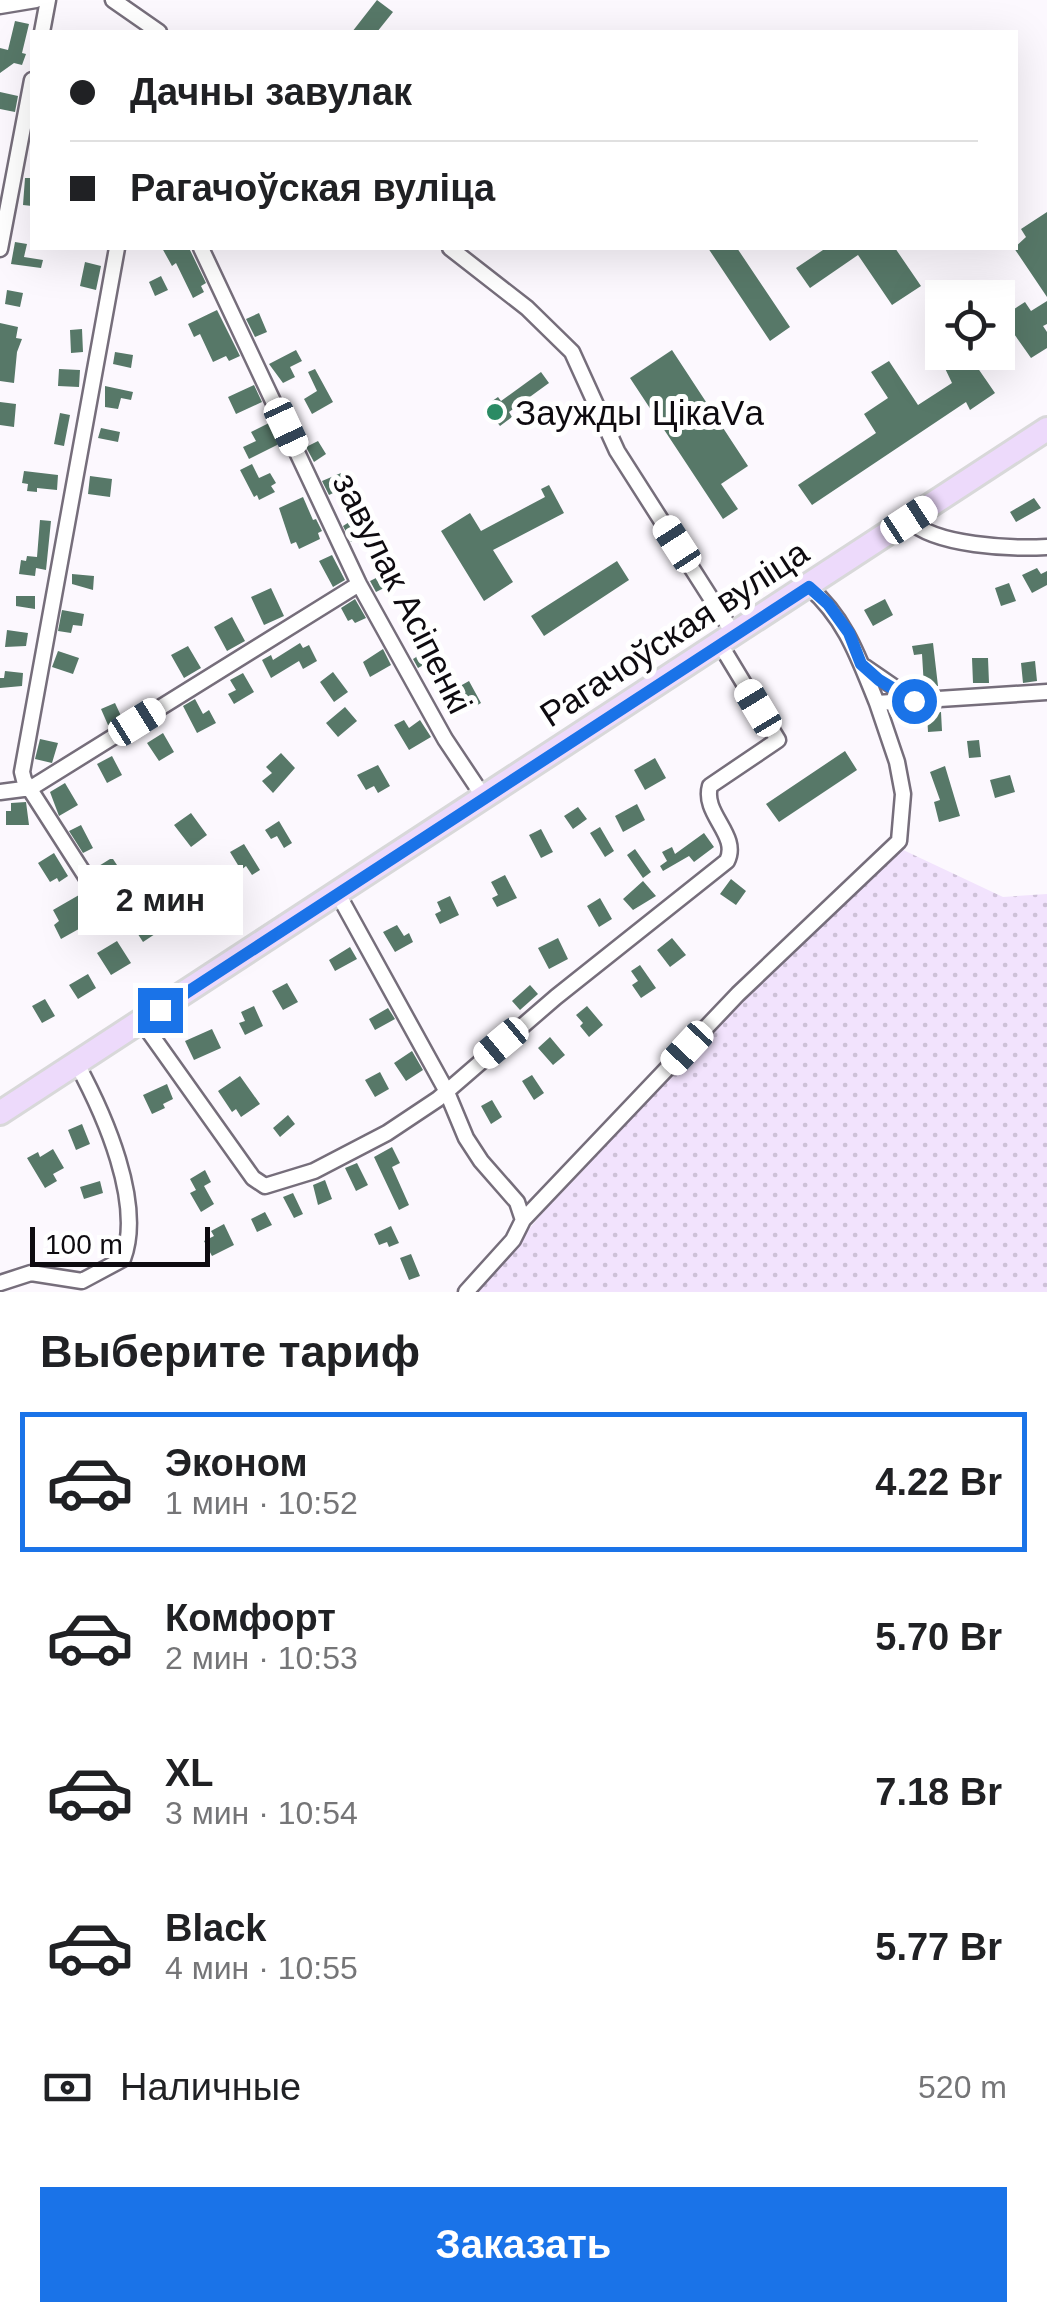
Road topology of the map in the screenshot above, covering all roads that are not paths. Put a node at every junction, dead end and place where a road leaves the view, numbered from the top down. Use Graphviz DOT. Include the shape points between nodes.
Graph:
graph roads {
  1 [pos="36,0"];
  2 [pos="48,0"];
  3 [pos="113,0"];
  4 [pos="0,6"];
  5 [pos="140,26"];
  6 [pos="42,30"];
  7 [pos="30,91"];
  8 [pos="0,249"];
  9 [pos="116,250"];
  10 [pos="202,250"];
  11 [pos="453,250"];
  12 [pos="1047,429"];
  13 [pos="909,520"];
  14 [pos="1047,547"];
  15 [pos="359,584"];
  16 [pos="809,587"];
  17 [pos="727,640"];
  18 [pos="861,664"];
  19 [pos="1047,692"];
  20 [pos="914,701"];
  21 [pos="877,704"];
  22 [pos="31,788"];
  23 [pos="0,792"];
  24 [pos="485,799"];
  25 [pos="90,883"];
  26 [pos="338,894"];
  27 [pos="142,1022"];
  28 [pos="77,1064"];
  29 [pos="446,1090"];
  30 [pos="0,1113"];
  31 [pos="523,1220"];
  32 [pos="0,1283"];
  33 [pos="466,1292"];
  1 -- 4 [label="street"];
  2 -- 6 [label="street"];
  3 -- 5 [label="street"];
  7 -- 8 [label="street"];
  9 -- 22 [label="street" via="22,772"];
  10 -- 15 [label="street, завулак Асіпенкі"];
  11 -- 17 [label="street" via="572,352 617,451"];
  12 -- 13 [label="main road, Рагачоўская вуліца"];
  13 -- 14 [label="street" via="926,532 1002,549"];
  13 -- 16 [label="main road, Рагачоўская вуліца"];
  15 -- 22 [label="street"];
  15 -- 24 [label="street, завулак Асіпенкі"];
  16 -- 17 [label="main road, Рагачоўская вуліца"];
  16 -- 18 [label="street" via="849,633"];
  17 -- 24 [label="main road, Рагачоўская вуліца"];
  17 -- 29 [label="street" via="778,740 710,786 710,804 730,843 727,861"];
  18 -- 20 [label="street"];
  18 -- 21 [label="street"];
  19 -- 20 [label="street"];
  20 -- 21 [label="street"];
  21 -- 31 [label="street" via="903,794 899,841 738,994"];
  22 -- 23 [label="street"];
  22 -- 25 [label="street"];
  24 -- 26 [label="main road, Рагачоўская вуліца"];
  26 -- 27 [label="main road, Рагачоўская вуліца"];
  26 -- 29 [label="street"];
  27 -- 28 [label="main road, Рагачоўская вуліца"];
  27 -- 29 [label="street" via="265,1186 314,1171 387,1133"];
  28 -- 30 [label="main road, Рагачоўская вуліца"];
  28 -- 32 [label="street" via="116,1152 130,1241 123,1260 82,1281 32,1273"];
  29 -- 31 [label="street" via="466,1138 517,1202"];
  31 -- 33 [label="street" via="514,1240"];
}
